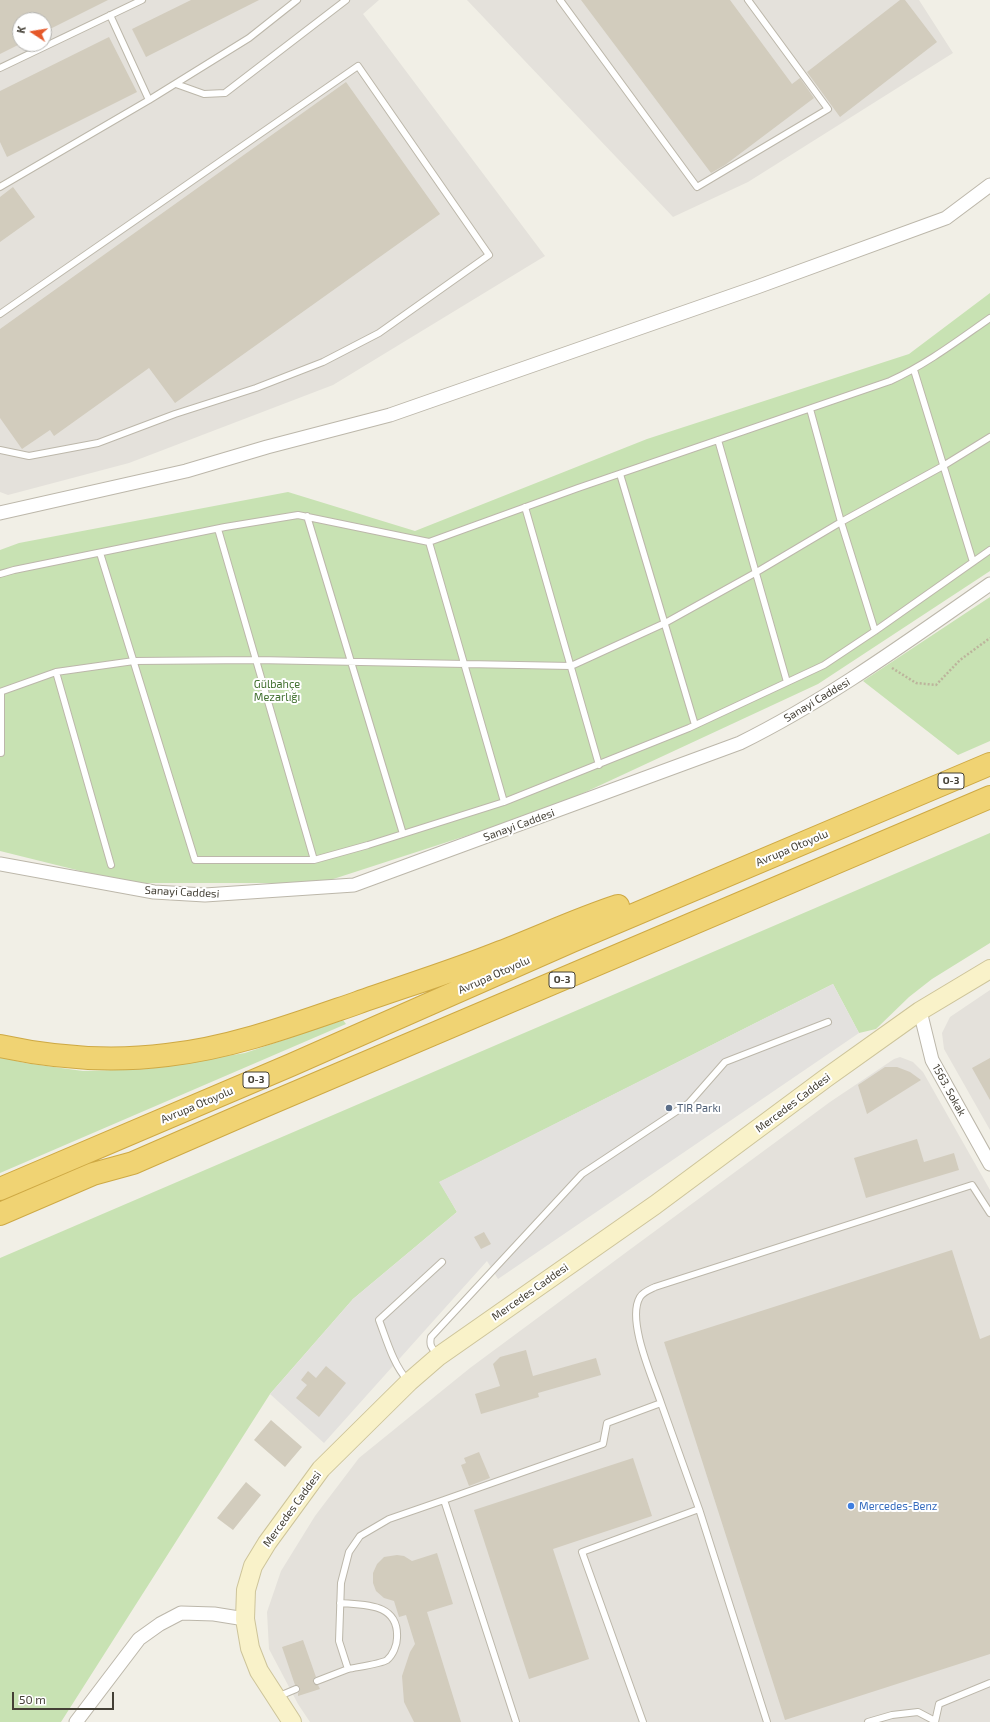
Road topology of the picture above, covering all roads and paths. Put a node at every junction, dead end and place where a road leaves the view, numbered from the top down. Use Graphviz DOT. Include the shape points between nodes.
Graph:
graph roads {
  1 [pos="142,0"];
  2 [pos="297,0"];
  3 [pos="346,0"];
  4 [pos="560,0"];
  5 [pos="748,0"];
  6 [pos="110,15"];
  7 [pos="0,68"];
  8 [pos="176,84"];
  9 [pos="149,100"];
  10 [pos="990,185"];
  11 [pos="0,186"];
  12 [pos="0,314"];
  13 [pos="990,318"];
  14 [pos="914,370"];
  15 [pos="810,409"];
  16 [pos="990,437"];
  17 [pos="718,440"];
  18 [pos="0,450"];
  19 [pos="943,466"];
  20 [pos="620,474"];
  21 [pos="525,507"];
  22 [pos="0,513"];
  23 [pos="307,516"];
  24 [pos="841,522"];
  25 [pos="218,529"];
  26 [pos="429,542"];
  27 [pos="990,550"];
  28 [pos="100,553"];
  29 [pos="973,562"];
  30 [pos="755,573"];
  31 [pos="0,574"];
  32 [pos="990,584"];
  33 [pos="665,623"];
  34 [pos="875,631"];
  35 [pos="990,638"];
  36 [pos="256,660"];
  37 [pos="134,661"];
  38 [pos="879,661"];
  39 [pos="352,663"];
  40 [pos="464,664"];
  41 [pos="571,666"];
  42 [pos="56,672"];
  43 [pos="787,682"];
  44 [pos="0,692"];
  45 [pos="695,725"];
  46 [pos="1,753"];
  47 [pos="990,764"];
  48 [pos="599,765"];
  49 [pos="990,797"];
  50 [pos="504,802"];
  51 [pos="403,834"];
  52 [pos="314,860"];
  53 [pos="0,864"];
  54 [pos="111,865"];
  55 [pos="710,882"];
  56 [pos="990,969"];
  57 [pos="920,1012"];
  58 [pos="828,1022"];
  59 [pos="0,1046"];
  60 [pos="134,1163"];
  61 [pos="990,1164"];
  62 [pos="0,1189"];
  63 [pos="990,1213"];
  64 [pos="0,1214"];
  65 [pos="0,1230"];
  66 [pos="442,1262"];
  67 [pos="439,1356"];
  68 [pos="409,1382"];
  69 [pos="661,1403"];
  70 [pos="444,1500"];
  71 [pos="699,1509"];
  72 [pos="340,1603"];
  73 [pos="245,1619"];
  74 [pos="348,1670"];
  75 [pos="317,1681"];
  76 [pos="990,1683"];
  77 [pos="296,1689"];
  78 [pos="276,1697"];
  79 [pos="76,1722"];
  80 [pos="292,1722"];
  81 [pos="516,1722"];
  82 [pos="643,1722"];
  83 [pos="768,1722"];
  84 [pos="868,1722"];
  85 [pos="935,1722"];
  1 -- 6 [label="lane"];
  2 -- 8 [label="lane" via="249,38"];
  3 -- 8 [label="lane" via="225,93 204,94"];
  4 -- 5 [label="lane" via="697,188 828,109"];
  6 -- 7 [label="lane"];
  6 -- 9 [label="lane"];
  8 -- 9 [label="lane"];
  9 -- 11 [label="lane"];
  10 -- 22 [label="street" via="946,218 758,287 390,415 186,471"];
  12 -- 18 [label="lane" via="358,66 489,255 379,333 322,362 256,388 175,414 98,443 29,456"];
  13 -- 14 [label="lane"];
  14 -- 15 [label="lane"];
  14 -- 19 [label="lane"];
  15 -- 17 [label="lane"];
  15 -- 24 [label="lane"];
  16 -- 19 [label="lane"];
  17 -- 20 [label="lane"];
  17 -- 30 [label="lane"];
  19 -- 24 [label="lane"];
  19 -- 29 [label="lane"];
  20 -- 21 [label="lane"];
  20 -- 33 [label="lane"];
  21 -- 26 [label="lane"];
  21 -- 41 [label="lane"];
  23 -- 25 [label="lane" via="298,515"];
  23 -- 26 [label="lane"];
  23 -- 39 [label="lane"];
  24 -- 30 [label="lane"];
  24 -- 34 [label="lane"];
  25 -- 28 [label="lane"];
  25 -- 36 [label="lane"];
  26 -- 40 [label="lane"];
  27 -- 29 [label="lane"];
  28 -- 31 [label="lane"];
  28 -- 37 [label="lane"];
  29 -- 34 [label="lane"];
  30 -- 33 [label="lane"];
  30 -- 43 [label="lane"];
  32 -- 38 [label="street, Sanayi Caddesi"];
  33 -- 41 [label="lane"];
  33 -- 45 [label="lane"];
  34 -- 43 [label="lane" via="824,665"];
  35 -- 38 [label="path" via="960,660 936,685 916,683"];
  36 -- 37 [label="lane"];
  36 -- 39 [label="lane"];
  36 -- 52 [label="lane"];
  37 -- 42 [label="lane"];
  37 -- 52 [label="lane" via="195,860"];
  38 -- 53 [label="street, Sanayi Caddesi" via="817,702 740,743 354,885 206,895 168,893"];
  39 -- 40 [label="lane"];
  39 -- 51 [label="lane"];
  40 -- 41 [label="lane"];
  40 -- 50 [label="lane"];
  41 -- 48 [label="lane"];
  42 -- 44 [label="lane"];
  42 -- 54 [label="lane"];
  43 -- 45 [label="lane"];
  44 -- 46 [label="lane"];
  45 -- 48 [label="lane"];
  47 -- 55 [label="highway, Avrupa Otoyolu / O-3"];
  48 -- 50 [label="lane"];
  49 -- 60 [label="highway, O-3"];
  50 -- 51 [label="lane"];
  51 -- 52 [label="lane"];
  55 -- 59 [label="highway" via="664,891 636,900 401,988 260,1035 201,1049 168,1055 118,1059 54,1055"];
  55 -- 62 [label="highway, Avrupa Otoyolu / O-3"];
  56 -- 57 [label="street, Mercedes Caddesi"];
  57 -- 61 [label="street, 1563. Sokak" via="932,1060"];
  57 -- 67 [label="street, Mercedes Caddesi" via="826,1078 656,1205"];
  58 -- 67 [label="lane" via="725,1062 689,1103 582,1174 432,1337 431,1348"];
  60 -- 64 [label="highway, O-3" via="93,1174"];
  60 -- 65 [label="highway" via="66,1200"];
  63 -- 69 [label="lane" via="972,1185 655,1287 640,1295 635,1306 637,1333"];
  66 -- 68 [label="lane" via="379,1320 400,1372"];
  67 -- 68 [label="street, Mercedes Caddesi"];
  68 -- 73 [label="street, Mercedes Caddesi" via="321,1469 267,1543 253,1566 246,1590"];
  69 -- 70 [label="lane" via="607,1423 603,1444"];
  69 -- 71 [label="lane"];
  70 -- 72 [label="lane" via="389,1520 360,1536 350,1552 341,1583"];
  70 -- 81 [label="lane"];
  71 -- 82 [label="lane" via="582,1552"];
  71 -- 83 [label="lane"];
  72 -- 74 [label="lane" via="339,1642"];
  72 -- 74 [label="lane" via="369,1605 382,1609 393,1618 397,1631 396,1645 386,1660"];
  73 -- 78 [label="street, Mercedes Caddesi" via="250,1648 259,1671"];
  73 -- 79 [label="street" via="214,1614 181,1613 160,1624 139,1639"];
  74 -- 75 [label="lane"];
  76 -- 85 [label="lane" via="939,1704"];
  77 -- 78 [label="lane"];
  78 -- 80 [label="street, Mercedes Caddesi"];
  84 -- 85 [label="lane" via="892,1715 918,1712"];
}
